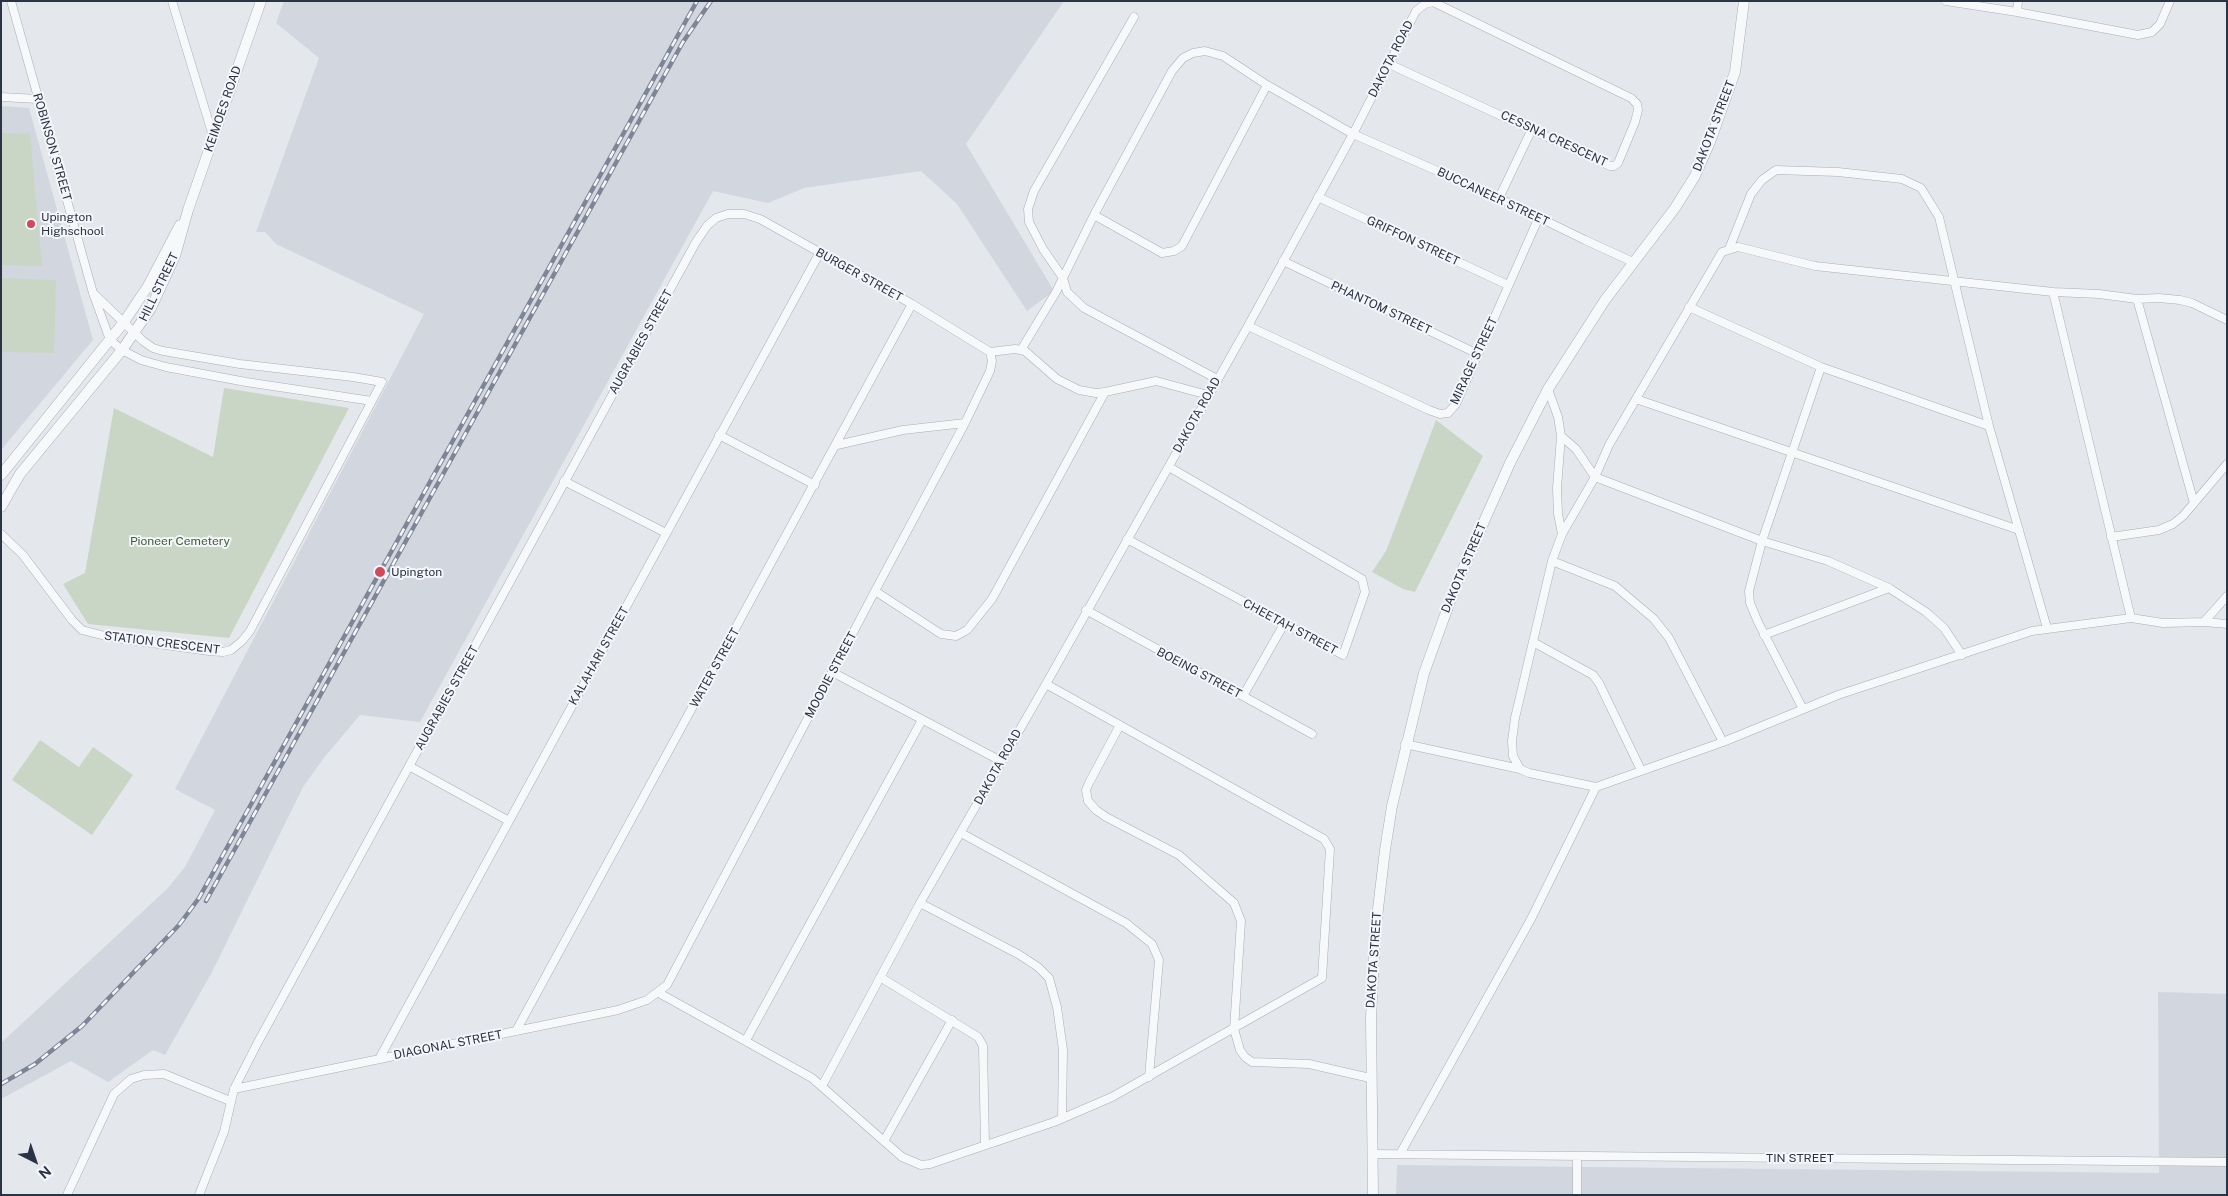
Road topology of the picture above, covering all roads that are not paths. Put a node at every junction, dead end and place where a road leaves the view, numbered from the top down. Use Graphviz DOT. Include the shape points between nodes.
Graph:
graph roads {
  1 [pos="10,1"];
  2 [pos="172,1"];
  3 [pos="261,1"];
  4 [pos="1744,1"];
  5 [pos="1947,1"];
  6 [pos="2018,1"];
  7 [pos="2170,1"];
  8 [pos="1433,2"];
  9 [pos="2017,12"];
  10 [pos="1134,17"];
  11 [pos="1389,64"];
  12 [pos="1267,85"];
  13 [pos="1,97"];
  14 [pos="38,99"];
  15 [pos="1532,129"];
  16 [pos="1352,134"];
  17 [pos="213,136"];
  18 [pos="1318,197"];
  19 [pos="1499,198"];
  20 [pos="1094,215"];
  21 [pos="722,216"];
  22 [pos="185,218"];
  23 [pos="1539,218"];
  24 [pos="1729,249"];
  25 [pos="819,254"];
  26 [pos="1283,261"];
  27 [pos="1633,262"];
  28 [pos="1063,278"];
  29 [pos="1956,282"];
  30 [pos="1508,285"];
  31 [pos="94,292"];
  32 [pos="2053,292"];
  33 [pos="2137,299"];
  34 [pos="912,304"];
  35 [pos="1689,307"];
  36 [pos="2227,320"];
  37 [pos="124,322"];
  38 [pos="1248,326"];
  39 [pos="135,334"];
  40 [pos="110,340"];
  41 [pos="122,350"];
  42 [pos="1021,350"];
  43 [pos="990,352"];
  44 [pos="1478,354"];
  45 [pos="1821,367"];
  46 [pos="1217,379"];
  47 [pos="1548,389"];
  48 [pos="1105,392"];
  49 [pos="1208,395"];
  50 [pos="1636,399"];
  51 [pos="372,401"];
  52 [pos="965,423"];
  53 [pos="1989,426"];
  54 [pos="719,435"];
  55 [pos="1561,436"];
  56 [pos="837,445"];
  57 [pos="1792,452"];
  58 [pos="2227,464"];
  59 [pos="1169,467"];
  60 [pos="1,474"];
  61 [pos="1595,477"];
  62 [pos="564,482"];
  63 [pos="815,485"];
  64 [pos="2194,504"];
  65 [pos="1,506"];
  66 [pos="2019,530"];
  67 [pos="666,533"];
  68 [pos="1,534"];
  69 [pos="1562,534"];
  70 [pos="2111,537"];
  71 [pos="1127,538"];
  72 [pos="1762,541"];
  73 [pos="1552,561"];
  74 [pos="1889,588"];
  75 [pos="875,590"];
  76 [pos="2227,596"];
  77 [pos="1086,610"];
  78 [pos="2131,618"];
  79 [pos="2204,622"];
  80 [pos="1284,624"];
  81 [pos="2227,624"];
  82 [pos="2047,628"];
  83 [pos="1764,635"];
  84 [pos="1533,642"];
  85 [pos="1962,654"];
  86 [pos="832,672"];
  87 [pos="1046,684"];
  88 [pos="1243,696"];
  89 [pos="1803,709"];
  90 [pos="922,720"];
  91 [pos="1120,725"];
  92 [pos="1312,734"];
  93 [pos="1723,742"];
  94 [pos="1406,744"];
  95 [pos="1001,761"];
  96 [pos="409,766"];
  97 [pos="1520,769"];
  98 [pos="1641,770"];
  99 [pos="1596,787"];
  100 [pos="509,820"];
  101 [pos="962,833"];
  102 [pos="920,903"];
  103 [pos="880,977"];
  104 [pos="659,993"];
  105 [pos="952,1020"];
  106 [pos="1234,1029"];
  107 [pos="516,1031"];
  108 [pos="746,1040"];
  109 [pos="379,1058"];
  110 [pos="1149,1076"];
  111 [pos="1370,1078"];
  112 [pos="822,1086"];
  113 [pos="234,1090"];
  114 [pos="230,1101"];
  115 [pos="1062,1118"];
  116 [pos="884,1141"];
  117 [pos="985,1145"];
  118 [pos="1373,1154"];
  119 [pos="1400,1154"];
  120 [pos="1577,1158"];
  121 [pos="2227,1162"];
  122 [pos="68,1192"];
  123 [pos="78,1195"];
  124 [pos="199,1195"];
  125 [pos="1373,1195"];
  126 [pos="1577,1195"];
  1 -- 14 [label="street, ROBINSON STREET"];
  2 -- 17 [label="street"];
  3 -- 17 [label="street, KEIMOES ROAD"];
  4 -- 27 [label="street, DAKOTA STREET" via="1735,72 1710,142 1695,176"];
  5 -- 9 [label="street"];
  6 -- 9 [label="street"];
  7 -- 9 [label="street" via="2160,24 2152,32 2138,36"];
  8 -- 11 [label="street, DAKOTA ROAD" via="1416,11"];
  8 -- 15 [label="street, CESSNA CRESCENT" via="1631,98 1637,104 1635,122 1614,166"];
  10 -- 28 [label="street" via="1030,201 1027,214 1034,235"];
  11 -- 15 [label="street, CESSNA CRESCENT"];
  11 -- 16 [label="street, DAKOTA ROAD"];
  12 -- 16 [label="street, BUCCANEER STREET"];
  12 -- 20 [label="street, BUCCANEER STREET" via="1223,56 1205,51 1183,58 1172,71"];
  12 -- 20 [label="street" via="1182,246 1162,252"];
  13 -- 14 [label="street"];
  14 -- 31 [label="street, ROBINSON STREET"];
  15 -- 19 [label="street"];
  16 -- 18 [label="street, DAKOTA ROAD"];
  16 -- 19 [label="street, BUCCANEER STREET"];
  17 -- 22 [label="street, KEIMOES ROAD"];
  18 -- 26 [label="street, DAKOTA ROAD"];
  18 -- 30 [label="street, GRIFFON STREET"];
  19 -- 23 [label="street, BUCCANEER STREET"];
  20 -- 28 [label="street, BUCCANEER STREET"];
  21 -- 25 [label="street, BURGER STREET" via="755,217"];
  21 -- 62 [label="street, AUGRABIES STREET" via="711,222 696,242"];
  22 -- 37 [label="street, HILL STREET"];
  22 -- 39 [label="street, HILL STREET" via="181,240 168,274"];
  23 -- 27 [label="street, BUCCANEER STREET"];
  23 -- 30 [label="street, MIRAGE STREET"];
  24 -- 29 [label="street" via="1750,249 1816,266"];
  24 -- 29 [label="street" via="1751,194 1776,170 1902,179 1921,188 1939,217"];
  24 -- 35 [label="street" via="1722,252"];
  25 -- 34 [label="street, BURGER STREET"];
  25 -- 54 [label="street, KALAHARI STREET"];
  26 -- 38 [label="street, DAKOTA ROAD"];
  26 -- 44 [label="street, PHANTOM STREET"];
  27 -- 47 [label="street, DAKOTA STREET"];
  28 -- 42 [label="street, BUCCANEER STREET"];
  28 -- 46 [label="street" via="1067,292 1084,308"];
  29 -- 32 [label="street"];
  29 -- 53 [label="street"];
  30 -- 44 [label="street, MIRAGE STREET"];
  31 -- 37 [label="street, ROBINSON STREET"];
  31 -- 40 [label="street, ROBINSON STREET"];
  32 -- 33 [label="street"];
  32 -- 70 [label="street"];
  33 -- 36 [label="street" via="2180,300"];
  33 -- 64 [label="street"];
  34 -- 43 [label="street, BURGER STREET"];
  34 -- 56 [label="street, WATER STREET"];
  35 -- 45 [label="street"];
  35 -- 50 [label="street"];
  37 -- 39 [label="street, ROBINSON STREET"];
  37 -- 40 [label="street, HILL STREET"];
  38 -- 44 [label="street, MIRAGE STREET" via="1440,414 1453,409"];
  38 -- 46 [label="street, DAKOTA ROAD"];
  39 -- 41 [label="street, HILL STREET"];
  39 -- 51 [label="street, STATION CRESCENT" via="153,348 163,351 382,382"];
  40 -- 41 [label="street"];
  40 -- 60 [label="street, HILL STREET"];
  41 -- 51 [label="street" via="141,360 208,376"];
  41 -- 65 [label="street, HILL STREET" via="20,474"];
  42 -- 43 [label="street"];
  42 -- 48 [label="street" via="1057,379 1079,390"];
  43 -- 52 [label="street, MOODIE STREET" via="990,371"];
  45 -- 53 [label="street"];
  45 -- 57 [label="street"];
  46 -- 49 [label="street, DAKOTA ROAD"];
  47 -- 55 [label="street"];
  47 -- 94 [label="street, DAKOTA STREET" via="1510,463 1457,582 1424,673"];
  48 -- 49 [label="street" via="1156,381"];
  48 -- 75 [label="street" via="992,599 968,630 956,636 941,634"];
  49 -- 59 [label="street, DAKOTA ROAD"];
  50 -- 57 [label="street"];
  50 -- 61 [label="street"];
  51 -- 68 [label="street, STATION CRESCENT" via="250,631 237,646 227,651 118,638 82,630 23,555"];
  52 -- 56 [label="street" via="903,430"];
  52 -- 75 [label="street, MOODIE STREET"];
  53 -- 66 [label="street"];
  54 -- 63 [label="street"];
  54 -- 67 [label="street, KALAHARI STREET"];
  55 -- 61 [label="street" via="1576,449"];
  55 -- 69 [label="street" via="1557,488"];
  56 -- 63 [label="street, WATER STREET"];
  57 -- 66 [label="street"];
  57 -- 72 [label="street"];
  58 -- 64 [label="street"];
  59 -- 71 [label="street, DAKOTA ROAD"];
  59 -- 80 [label="street, CHEETAH STREET" via="1362,579 1365,592 1343,656"];
  61 -- 69 [label="street"];
  61 -- 72 [label="street"];
  62 -- 67 [label="street"];
  62 -- 96 [label="street, AUGRABIES STREET"];
  63 -- 107 [label="street, WATER STREET"];
  64 -- 70 [label="street" via="2167,528"];
  66 -- 82 [label="street"];
  67 -- 100 [label="street, KALAHARI STREET"];
  69 -- 73 [label="street"];
  70 -- 78 [label="street"];
  71 -- 77 [label="street, DAKOTA ROAD"];
  71 -- 80 [label="street, CHEETAH STREET"];
  72 -- 74 [label="street" via="1828,562"];
  72 -- 83 [label="street" via="1749,598"];
  73 -- 84 [label="street"];
  73 -- 93 [label="street" via="1616,586 1654,619 1670,638"];
  74 -- 83 [label="street"];
  74 -- 85 [label="street" via="1944,628"];
  75 -- 86 [label="street, MOODIE STREET"];
  76 -- 79 [label="street"];
  77 -- 87 [label="street, DAKOTA ROAD"];
  77 -- 88 [label="street, BOEING STREET"];
  78 -- 79 [label="street" via="2164,623"];
  78 -- 82 [label="street"];
  79 -- 81 [label="street"];
  80 -- 88 [label="street"];
  82 -- 85 [label="street"];
  83 -- 89 [label="street"];
  84 -- 97 [label="street" via="1512,740 1513,756"];
  84 -- 98 [label="street" via="1594,675"];
  85 -- 89 [label="street"];
  86 -- 90 [label="street"];
  86 -- 104 [label="street, MOODIE STREET" via="679,966"];
  87 -- 91 [label="street"];
  87 -- 95 [label="street, DAKOTA ROAD"];
  88 -- 92 [label="street, BOEING STREET"];
  89 -- 93 [label="street"];
  90 -- 95 [label="street"];
  90 -- 108 [label="street"];
  91 -- 106 [label="street" via="1086,790 1088,800 1106,817 1179,855 1234,903 1241,921"];
  91 -- 106 [label="street" via="1318,834 1328,843 1322,978"];
  93 -- 98 [label="street"];
  94 -- 97 [label="street"];
  94 -- 111 [label="street, DAKOTA STREET" via="1392,806 1379,892"];
  95 -- 101 [label="street, DAKOTA ROAD"];
  96 -- 100 [label="street"];
  96 -- 113 [label="street, AUGRABIES STREET"];
  97 -- 99 [label="street"];
  98 -- 99 [label="street"];
  99 -- 119 [label="street" via="1531,919"];
  100 -- 109 [label="street, KALAHARI STREET"];
  101 -- 102 [label="street, DAKOTA ROAD"];
  101 -- 110 [label="street" via="1126,923 1152,944 1158,954 1159,965"];
  102 -- 103 [label="street, DAKOTA ROAD"];
  102 -- 115 [label="street" via="1018,954 1049,978 1063,1050"];
  103 -- 105 [label="street"];
  103 -- 112 [label="street, DAKOTA ROAD"];
  104 -- 107 [label="street, DIAGONAL STREET" via="639,1004 618,1010"];
  104 -- 108 [label="street"];
  105 -- 116 [label="street"];
  105 -- 117 [label="street" via="978,1037 983,1046"];
  106 -- 110 [label="street"];
  106 -- 111 [label="street" via="1240,1050 1252,1062 1301,1062"];
  107 -- 109 [label="street, DIAGONAL STREET"];
  108 -- 112 [label="street"];
  109 -- 113 [label="street, DIAGONAL STREET"];
  110 -- 115 [label="street" via="1112,1097"];
  111 -- 118 [label="street, DAKOTA STREET"];
  112 -- 116 [label="street"];
  113 -- 114 [label="street, AUGRABIES STREET"];
  114 -- 122 [label="street" via="164,1074 144,1075 131,1080 117,1090 109,1103"];
  114 -- 124 [label="street, AUGRABIES STREET" via="224,1132"];
  115 -- 117 [label="street"];
  116 -- 117 [label="street" via="902,1157 921,1165"];
  118 -- 119 [label="street, TIN STREET"];
  118 -- 125 [label="street, DAKOTA STREET"];
  119 -- 120 [label="street, TIN STREET"];
  120 -- 121 [label="street, TIN STREET"];
  120 -- 126 [label="street"];
  122 -- 123 [label="street"];
}
